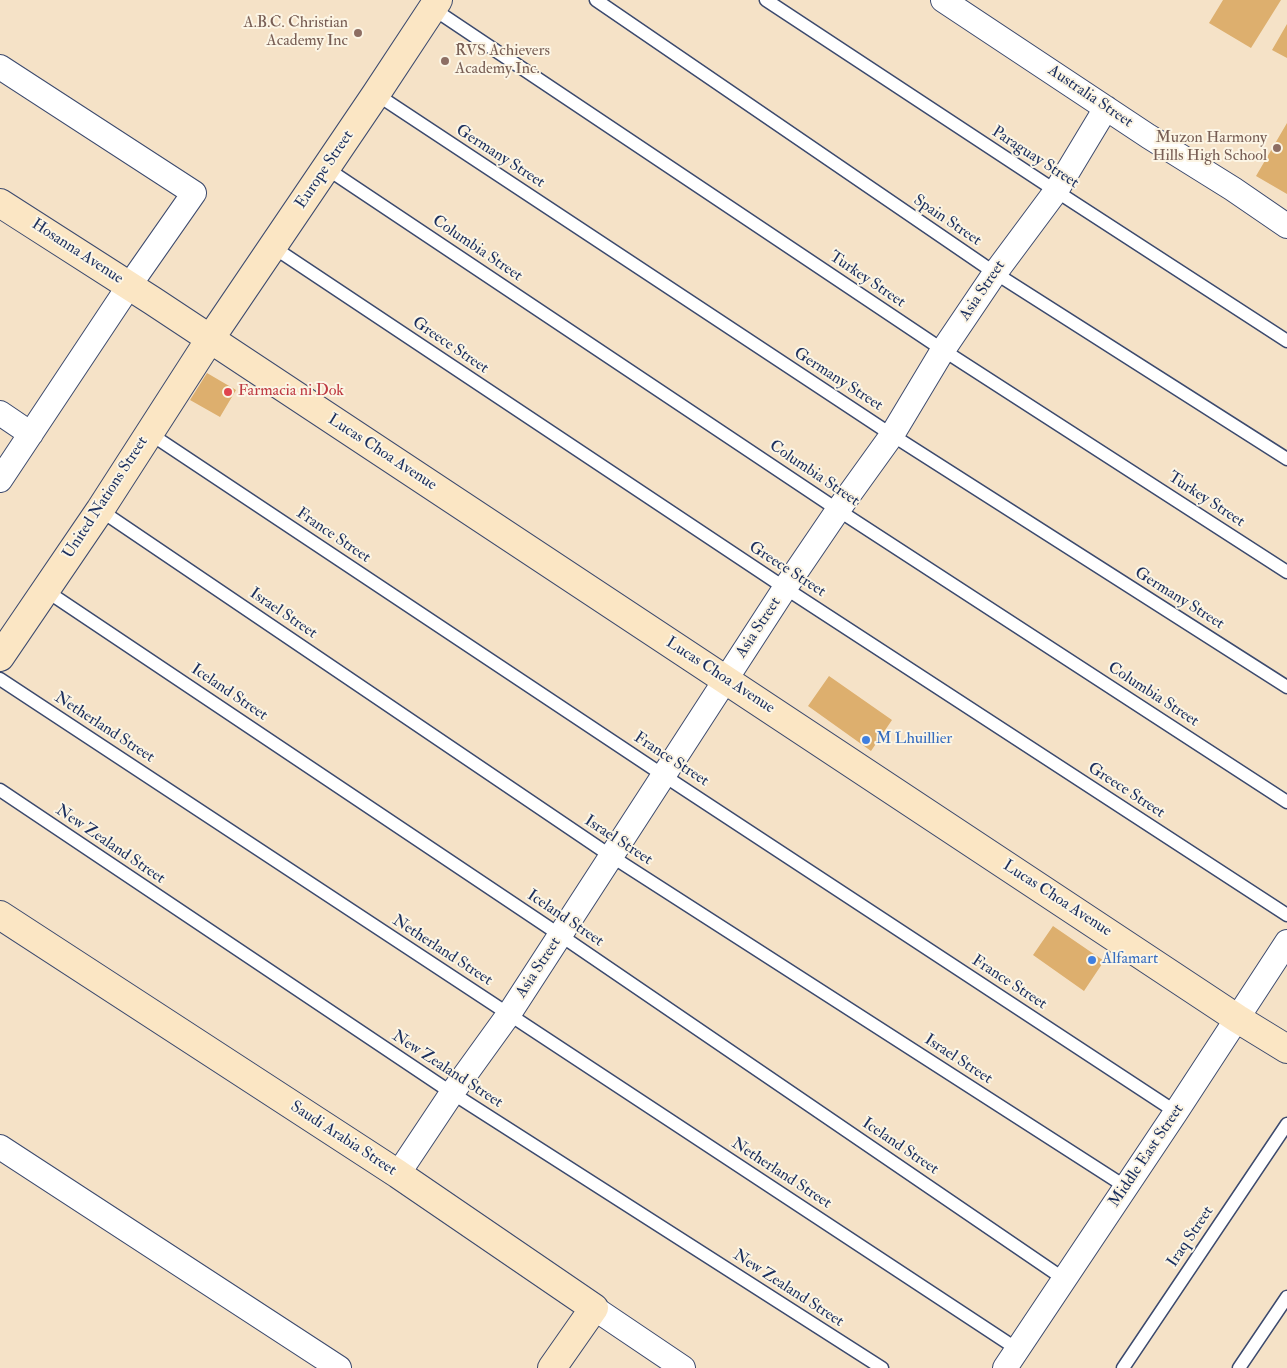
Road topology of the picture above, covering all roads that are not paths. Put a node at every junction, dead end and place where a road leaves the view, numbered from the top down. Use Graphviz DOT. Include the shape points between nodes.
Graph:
graph roads {
  1 [pos="596,0"];
  2 [pos="766,0"];
  3 [pos="943,0"];
  4 [pos="435,4"];
  5 [pos="0,67"];
  6 [pos="376,94"];
  7 [pos="1106,108"];
  8 [pos="326,168"];
  9 [pos="1056,191"];
  10 [pos="0,203"];
  11 [pos="1287,226"];
  12 [pos="273,247"];
  13 [pos="995,273"];
  14 [pos="129,286"];
  15 [pos="153,301"];
  16 [pos="210,339"];
  17 [pos="1287,341"];
  18 [pos="943,350"];
  19 [pos="0,413"];
  20 [pos="149,433"];
  21 [pos="31,434"];
  22 [pos="892,435"];
  23 [pos="1287,459"];
  24 [pos="0,480"];
  25 [pos="100,510"];
  26 [pos="838,510"];
  27 [pos="1287,572"];
  28 [pos="785,588"];
  29 [pos="45,590"];
  30 [pos="0,657"];
  31 [pos="0,679"];
  32 [pos="725,679"];
  33 [pos="1287,687"];
  34 [pos="663,775"];
  35 [pos="0,790"];
  36 [pos="1287,802"];
  37 [pos="611,856"];
  38 [pos="0,915"];
  39 [pos="1287,915"];
  40 [pos="560,935"];
  41 [pos="1287,942"];
  42 [pos="509,1014"];
  43 [pos="1238,1019"];
  44 [pos="1287,1049"];
  45 [pos="452,1093"];
  46 [pos="1176,1112"];
  47 [pos="1287,1124"];
  48 [pos="0,1147"];
  49 [pos="398,1174"];
  50 [pos="1126,1187"];
  51 [pos="1064,1279"];
  52 [pos="1287,1297"];
  53 [pos="594,1308"];
  54 [pos="1011,1358"];
  55 [pos="339,1368"];
  56 [pos="552,1368"];
  57 [pos="683,1368"];
  58 [pos="882,1368"];
  59 [pos="1123,1368"];
  60 [pos="1239,1368"];
  1 -- 13 [label="lane, Spain Street"];
  2 -- 9 [label="lane, Paraguay Street"];
  3 -- 7 [label="street, Australia Street"];
  4 -- 6 [label="street, Europe Street"];
  4 -- 18 [label="lane, Turkey Street"];
  5 -- 14 [label="street" via="194,193"];
  6 -- 8 [label="street, Europe Street"];
  6 -- 22 [label="lane, Germany Street"];
  7 -- 9 [label="street, Asia Street"];
  7 -- 11 [label="street, Australia Street"];
  8 -- 12 [label="street, Europe Street"];
  8 -- 26 [label="lane, Columbia Street"];
  9 -- 13 [label="street, Asia Street"];
  9 -- 17 [label="lane, Paraguay Street"];
  10 -- 14 [label="street, Hosanna Avenue"];
  12 -- 16 [label="street, Europe Street"];
  12 -- 28 [label="lane, Greece Street"];
  13 -- 18 [label="street, Asia Street"];
  13 -- 23 [label="lane, Spain Street"];
  14 -- 15 [label="street, Hosanna Avenue"];
  14 -- 21 [label="street"];
  15 -- 16 [label="street, Lucas Choa Avenue"];
  16 -- 20 [label="street, United Nations Street"];
  16 -- 32 [label="street, Lucas Choa Avenue"];
  18 -- 22 [label="street, Asia Street"];
  18 -- 27 [label="lane, Turkey Street"];
  19 -- 21 [label="street"];
  20 -- 25 [label="street, United Nations Street"];
  20 -- 34 [label="lane, France Street"];
  21 -- 24 [label="street"];
  22 -- 26 [label="street, Asia Street"];
  22 -- 33 [label="lane, Germany Street"];
  25 -- 29 [label="street, United Nations Street"];
  25 -- 37 [label="lane, Israel Street"];
  26 -- 28 [label="street, Asia Street"];
  26 -- 36 [label="lane, Columbia Street"];
  28 -- 32 [label="street, Asia Street"];
  28 -- 39 [label="lane, Greece Street"];
  29 -- 30 [label="street, United Nations Street"];
  29 -- 40 [label="lane, Iceland Street"];
  31 -- 42 [label="lane, Netherland Street"];
  32 -- 34 [label="street, Asia Street"];
  32 -- 43 [label="street, Lucas Choa Avenue"];
  34 -- 37 [label="street, Asia Street"];
  34 -- 46 [label="lane, France Street"];
  35 -- 45 [label="lane, New Zealand Street"];
  37 -- 40 [label="street, Asia Street"];
  37 -- 50 [label="lane, Israel Street"];
  38 -- 49 [label="street, Saudi Arabia Street"];
  40 -- 42 [label="street, Asia Street"];
  40 -- 51 [label="lane, Iceland Street"];
  41 -- 43 [label="street, Middle East Street"];
  42 -- 45 [label="street, Asia Street"];
  42 -- 54 [label="lane, Netherland Street"];
  43 -- 44 [label="street, Lucas Choa Avenue"];
  43 -- 46 [label="street, Middle East Street"];
  45 -- 49 [label="street, Asia Street"];
  45 -- 58 [label="lane, New Zealand Street"];
  46 -- 50 [label="street, Middle East Street"];
  47 -- 59 [label="lane, Iraq Street"];
  48 -- 55 [label="street"];
  49 -- 53 [label="street, Saudi Arabia Street"];
  50 -- 51 [label="street, Middle East Street"];
  51 -- 54 [label="street, Middle East Street"];
  52 -- 60 [label="lane"];
  53 -- 56 [label="street"];
  53 -- 57 [label="street, Saudi Arabia Street"];
}
